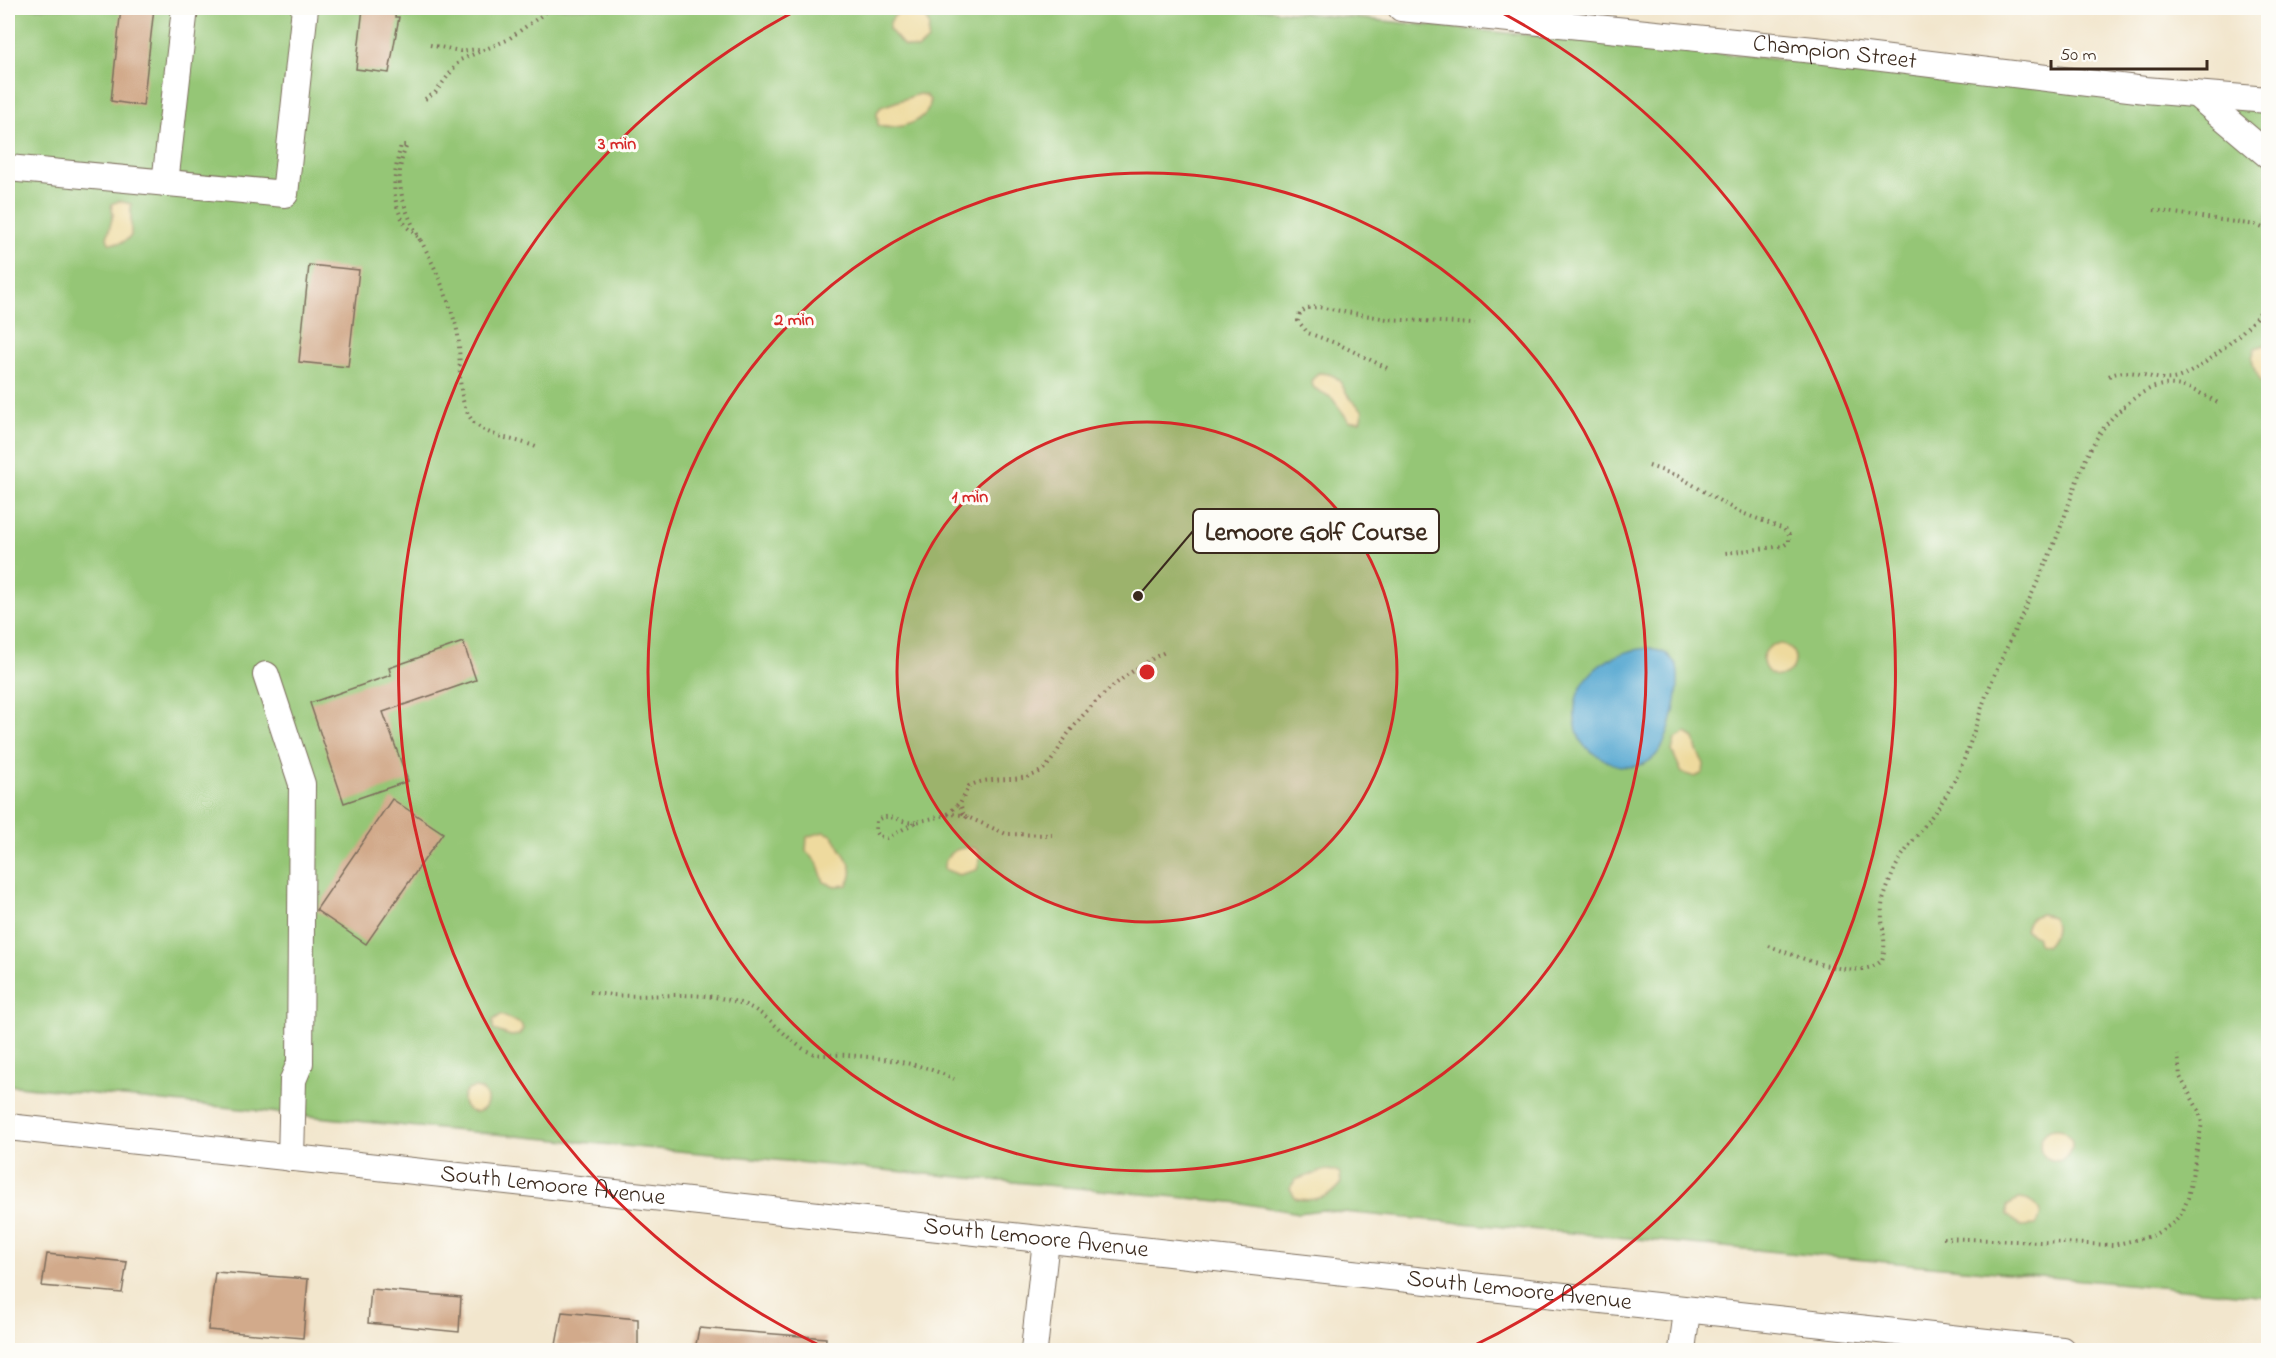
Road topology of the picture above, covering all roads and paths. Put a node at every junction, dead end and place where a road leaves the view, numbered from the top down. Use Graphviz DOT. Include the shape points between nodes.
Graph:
graph roads {
  1 [pos="185,8"];
  2 [pos="305,8"];
  3 [pos="551,8"];
  4 [pos="1401,8"];
  5 [pos="430,45"];
  6 [pos="454,50"];
  7 [pos="454,66"];
  8 [pos="2197,95"];
  9 [pos="425,99"];
  10 [pos="2268,100"];
  11 [pos="2268,155"];
  12 [pos="8,168"];
  13 [pos="165,183"];
  14 [pos="2154,210"];
  15 [pos="2268,230"];
  16 [pos="420,240"];
  17 [pos="2268,301"];
  18 [pos="1475,324"];
  19 [pos="1387,368"];
  20 [pos="2109,376"];
  21 [pos="2158,378"];
  22 [pos="2179,378"];
  23 [pos="2181,385"];
  24 [pos="2157,386"];
  25 [pos="2218,403"];
  26 [pos="538,448"];
  27 [pos="1649,466"];
  28 [pos="1725,553"];
  29 [pos="1167,651"];
  30 [pos="266,675"];
  31 [pos="961,799"];
  32 [pos="945,815"];
  33 [pos="968,818"];
  34 [pos="916,822"];
  35 [pos="1052,835"];
  36 [pos="1769,946"];
  37 [pos="590,992"];
  38 [pos="2178,1055"];
  39 [pos="954,1079"];
  40 [pos="8,1127"];
  41 [pos="291,1158"];
  42 [pos="1943,1238"];
  43 [pos="1046,1240"];
  44 [pos="1687,1311"];
  45 [pos="1034,1350"];
  46 [pos="1682,1350"];
  47 [pos="2062,1350"];
  1 -- 13 [label="street"];
  2 -- 13 [label="street" via="285,194"];
  3 -- 6 [label="path" via="497,43 476,50"];
  3 -- 7 [label="path" via="517,34 465,57"];
  4 -- 8 [label="street, Champion Street"];
  5 -- 6 [label="path"];
  6 -- 7 [label="path" via="458,56"];
  7 -- 9 [label="path" via="435,93"];
  8 -- 10 [label="street, Champion Street"];
  8 -- 11 [label="street"];
  12 -- 13 [label="street"];
  14 -- 15 [label="path"];
  16 -- 16 [label="path" via="401,218 393,191 401,145 407,145 399,181 402,200"];
  16 -- 26 [label="path" via="455,324 462,393 469,415 478,426 492,433"];
  17 -- 22 [label="path" via="2250,326"];
  18 -- 19 [label="path" via="1387,318 1318,307 1300,313 1298,321 1308,333"];
  20 -- 21 [label="path" via="2129,371"];
  21 -- 22 [label="path"];
  21 -- 24 [label="path"];
  22 -- 23 [label="path"];
  23 -- 24 [label="path"];
  23 -- 25 [label="path"];
  24 -- 36 [label="path" via="2117,413 2090,448 2061,525 1989,688 1959,772 1893,875 1882,904 1886,943 1882,960 1869,969 1855,970"];
  27 -- 28 [label="path" via="1677,476 1737,511 1784,529 1789,535 1789,542 1783,546"];
  29 -- 31 [label="path" via="1118,680 1072,728 1041,770 1016,779 980,781 969,786"];
  30 -- 41 [label="street" via="302,784 300,1063 293,1080"];
  31 -- 32 [label="path"];
  31 -- 33 [label="path" via="962,811"];
  32 -- 33 [label="path"];
  32 -- 34 [label="path"];
  33 -- 35 [label="path" via="1006,834"];
  34 -- 34 [label="path" via="887,838 875,831 876,821 885,816"];
  37 -- 39 [label="path" via="630,997 723,998 765,1014 795,1042 815,1054 902,1063 929,1068"];
  38 -- 42 [label="path" via="2180,1077 2199,1110 2202,1128 2185,1207 2172,1224 2152,1236 2114,1245"];
  40 -- 41 [label="street, South Lemoore Avenue"];
  41 -- 43 [label="street, South Lemoore Avenue"];
  43 -- 44 [label="street, South Lemoore Avenue"];
  43 -- 45 [label="street"];
  44 -- 46 [label="street"];
  44 -- 47 [label="street, South Lemoore Avenue"];
}
